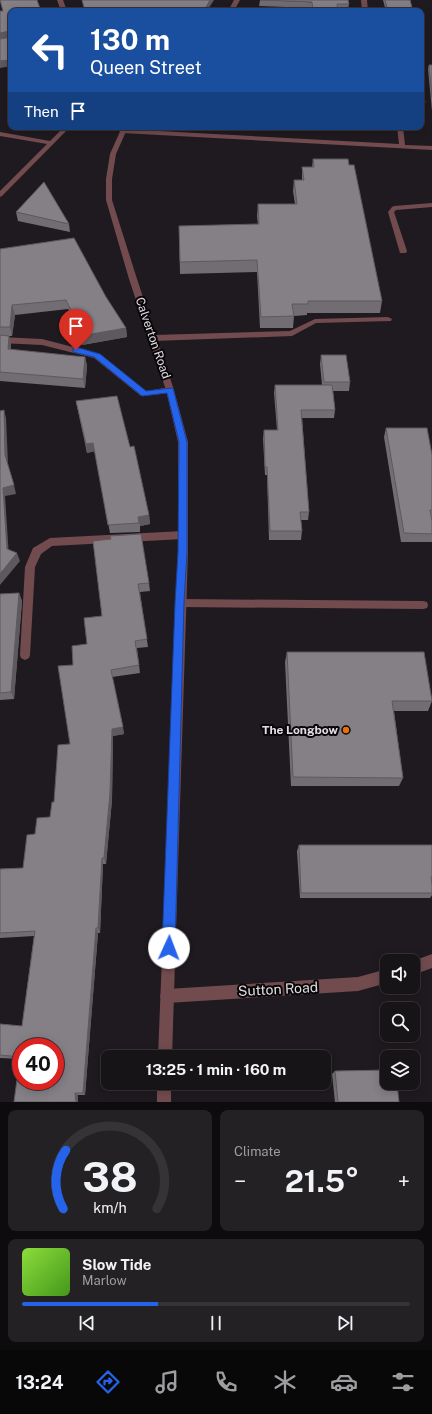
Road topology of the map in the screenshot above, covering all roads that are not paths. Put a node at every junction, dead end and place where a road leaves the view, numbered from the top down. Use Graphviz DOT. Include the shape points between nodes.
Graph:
graph roads {
  1 [pos="64,130"];
  2 [pos="123,130"];
  3 [pos="138,130"];
  4 [pos="400,130"];
  5 [pos="0,134"];
  6 [pos="52,143"];
  7 [pos="402,147"];
  8 [pos="432,148"];
  9 [pos="0,195"];
  10 [pos="432,205"];
  11 [pos="403,251"];
  12 [pos="388,319"];
  13 [pos="154,338"];
  14 [pos="0,340"];
  15 [pos="170,390"];
  16 [pos="183,535"];
  17 [pos="180,603"];
  18 [pos="423,605"];
  19 [pos="25,655"];
  20 [pos="432,961"];
  21 [pos="420,965"];
  22 [pos="380,978"];
  23 [pos="167,996"];
  24 [pos="165,1050"];
  25 [pos="164,1090"];
  26 [pos="164,1102"];
  1 -- 6 [label="street"];
  2 -- 13 [label="street, Calverton Road" via="113,154 109,200"];
  3 -- 7 [label="street"];
  4 -- 7 [label="street"];
  5 -- 6 [label="street"];
  6 -- 9 [label="street"];
  7 -- 8 [label="street"];
  10 -- 11 [label="street" via="394,208 391,212"];
  12 -- 13 [label="street" via="315,321 292,334"];
  13 -- 15 [label="street, Calverton Road"];
  14 -- 15 [label="street" via="42,342 97,356 144,394"];
  15 -- 16 [label="street, Calverton Road" via="183,442"];
  16 -- 17 [label="street, Calverton Road"];
  16 -- 19 [label="street" via="50,542 37,551 30,567"];
  17 -- 18 [label="street"];
  17 -- 23 [label="street, Calverton Road"];
  20 -- 21 [label="street"];
  22 -- 23 [label="street, Sutton Road" via="358,984"];
  23 -- 24 [label="street, Calverton Road"];
  25 -- 26 [label="street"];
}
